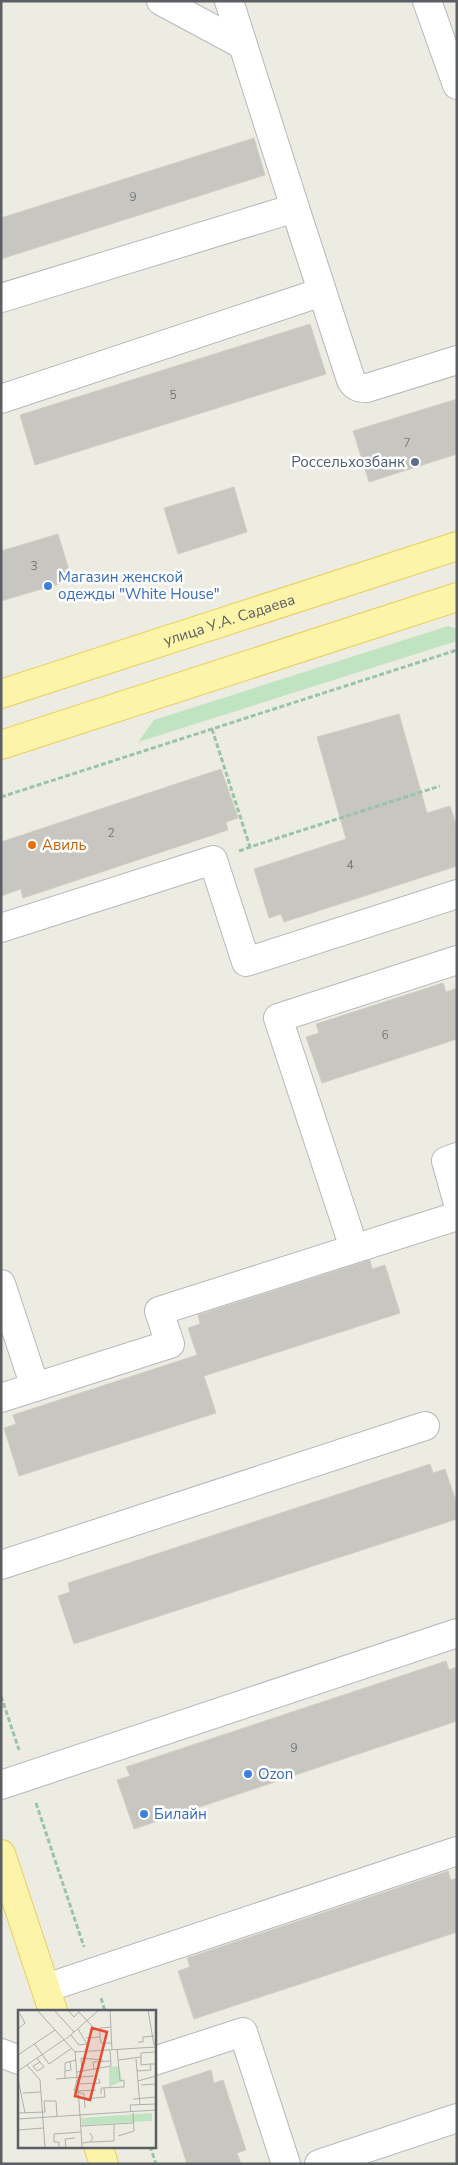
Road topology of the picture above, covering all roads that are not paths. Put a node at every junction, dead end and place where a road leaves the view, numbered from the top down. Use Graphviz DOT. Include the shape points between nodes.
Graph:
graph roads {
  1 [pos="161,1"];
  2 [pos="229,1"];
  3 [pos="428,1"];
  4 [pos="243,45"];
  5 [pos="457,86"];
  6 [pos="294,208"];
  7 [pos="322,292"];
  8 [pos="1,298"];
  9 [pos="457,360"];
  10 [pos="1,399"];
  11 [pos="457,546"];
  12 [pos="457,597"];
  13 [pos="1,694"];
  14 [pos="1,745"];
  15 [pos="457,894"];
  16 [pos="1,928"];
  17 [pos="457,960"];
  18 [pos="457,1157"];
  19 [pos="457,1200"];
  20 [pos="457,1216"];
  21 [pos="354,1248"];
  22 [pos="1,1284"];
  23 [pos="35,1387"];
  24 [pos="1,1398"];
  25 [pos="425,1426"];
  26 [pos="1,1565"];
  27 [pos="457,1633"];
  28 [pos="1,1785"];
  29 [pos="457,1851"];
  30 [pos="1,1854"];
  31 [pos="50,2000"];
  32 [pos="1,2053"];
  33 [pos="18,2060"];
  34 [pos="155,2061"];
  35 [pos="457,2118"];
  36 [pos="99,2148"];
  37 [pos="104,2164"];
  38 [pos="286,2164"];
  39 [pos="319,2164"];
  1 -- 4 [label="lane"];
  2 -- 4 [label="lane"];
  3 -- 5 [label="lane"];
  4 -- 6 [label="lane"];
  6 -- 7 [label="lane"];
  6 -- 8 [label="lane"];
  7 -- 9 [label="lane" via="354,385 367,388"];
  7 -- 10 [label="lane"];
  11 -- 13 [label="main road, улица У.А. Садаева"];
  12 -- 14 [label="main road"];
  15 -- 16 [label="lane" via="246,962 213,860"];
  17 -- 21 [label="lane" via="278,1018"];
  18 -- 19 [label="lane" via="446,1161"];
  20 -- 21 [label="lane"];
  21 -- 23 [label="lane" via="159,1311 170,1344"];
  22 -- 23 [label="lane"];
  23 -- 24 [label="lane"];
  25 -- 26 [label="lane"];
  27 -- 28 [label="lane"];
  29 -- 31 [label="lane" via="92,1973"];
  30 -- 31 [label="main road"];
  32 -- 33 [label="lane"];
  34 -- 38 [label="lane" via="243,2032"];
  35 -- 39 [label="lane"];
  36 -- 37 [label="main road"];
}
